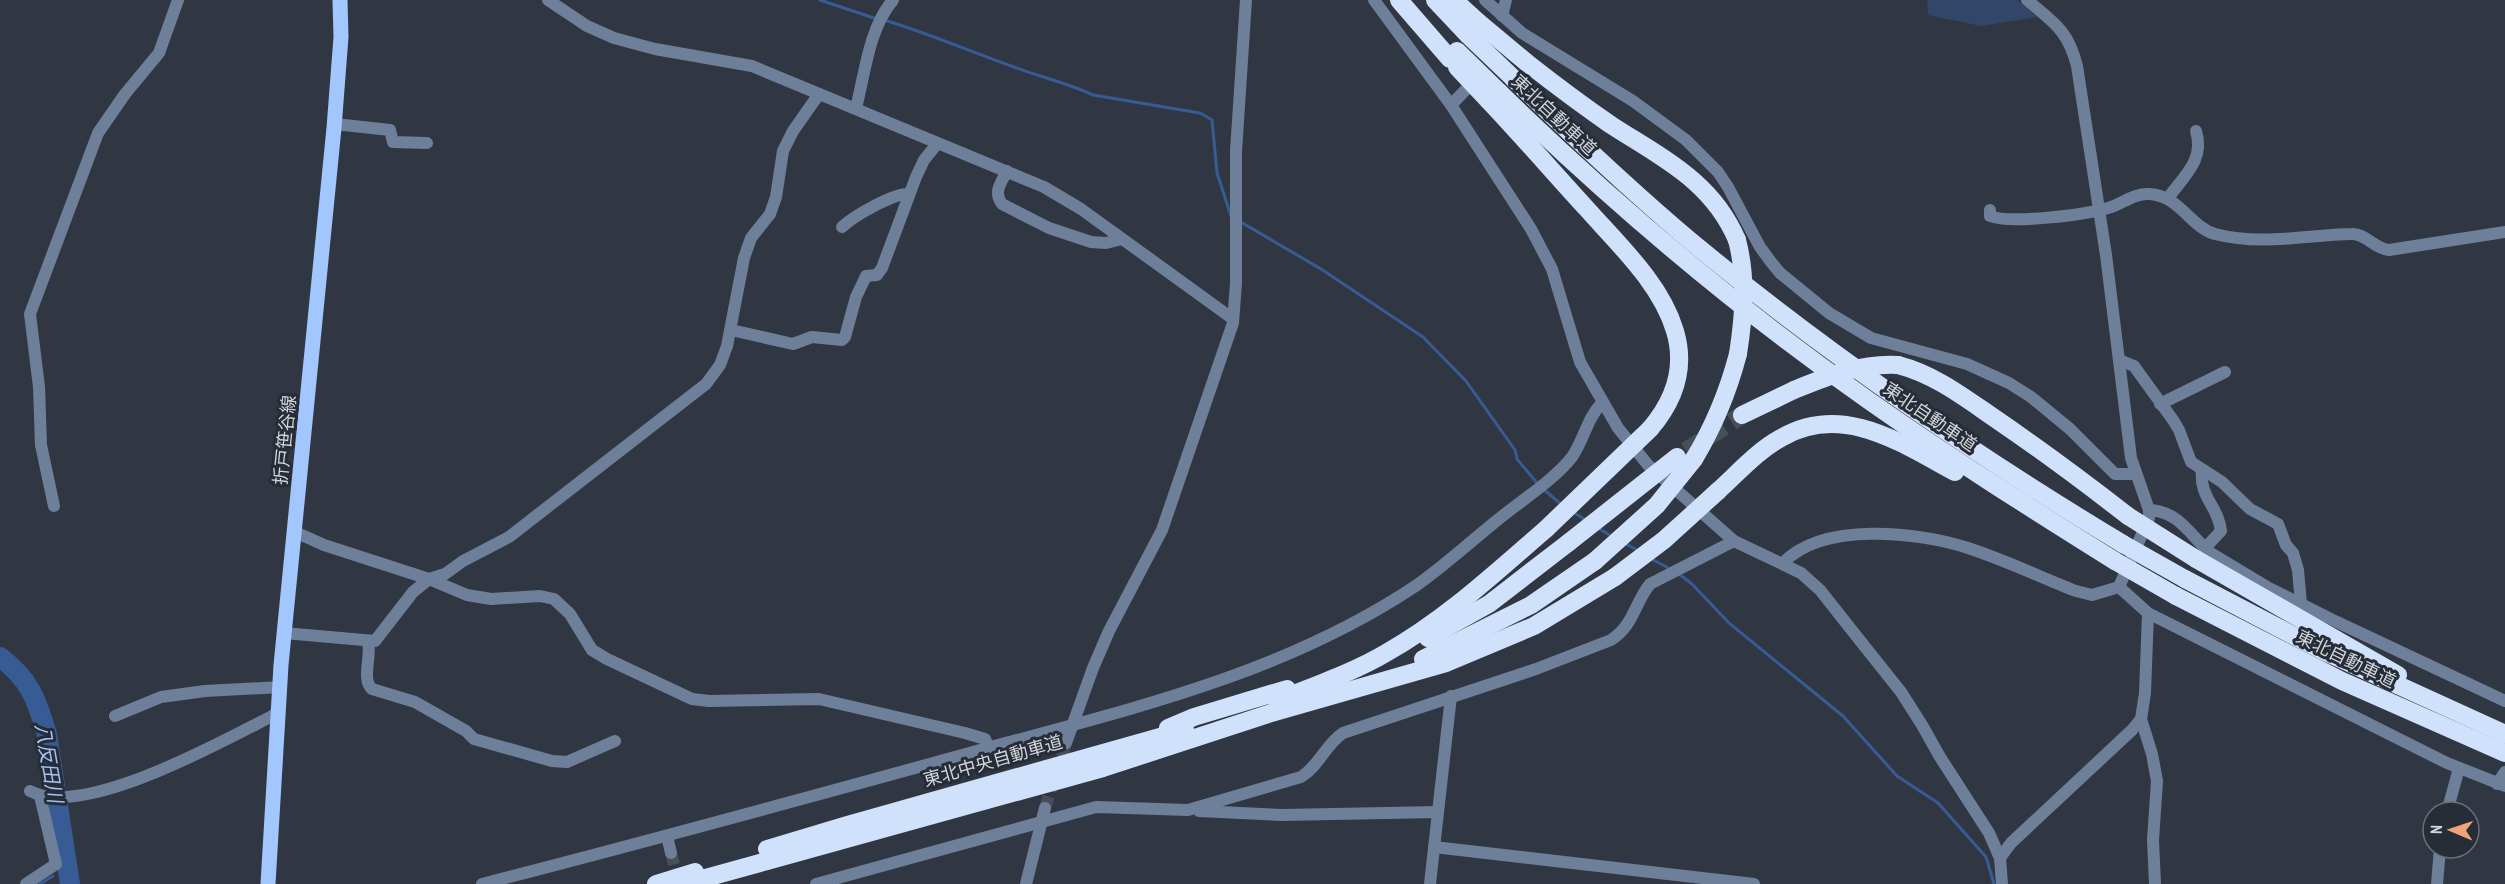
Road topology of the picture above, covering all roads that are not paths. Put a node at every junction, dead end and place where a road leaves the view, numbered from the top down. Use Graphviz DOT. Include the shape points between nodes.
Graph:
graph roads {
  1 [pos="178,0"];
  2 [pos="340,0"];
  3 [pos="548,0"];
  4 [pos="1246,0"];
  5 [pos="1374,0"];
  6 [pos="1399,0"];
  7 [pos="1410,0"];
  8 [pos="1435,0"];
  9 [pos="1454,0"];
  10 [pos="1485,0"];
  11 [pos="1506,0"];
  12 [pos="2027,0"];
  13 [pos="889,5"];
  14 [pos="1502,16"];
  15 [pos="1473,28"];
  16 [pos="1522,33"];
  17 [pos="1454,55"];
  18 [pos="819,94"];
  19 [pos="1494,96"];
  20 [pos="1451,105"];
  21 [pos="856,108"];
  22 [pos="335,124"];
  23 [pos="2196,131"];
  24 [pos="427,143"];
  25 [pos="937,144"];
  26 [pos="1007,171"];
  27 [pos="909,194"];
  28 [pos="2168,198"];
  29 [pos="1990,210"];
  30 [pos="2099,210"];
  31 [pos="842,227"];
  32 [pos="2505,232"];
  33 [pos="1122,239"];
  34 [pos="1233,319"];
  35 [pos="731,330"];
  36 [pos="2119,360"];
  37 [pos="2225,372"];
  38 [pos="1602,403"];
  39 [pos="2160,404"];
  40 [pos="1742,415"];
  41 [pos="1686,456"];
  42 [pos="2202,470"];
  43 [pos="2135,474"];
  44 [pos="54,506"];
  45 [pos="2149,510"];
  46 [pos="295,532"];
  47 [pos="1734,541"];
  48 [pos="2201,554"];
  49 [pos="2111,559"];
  50 [pos="1784,563"];
  51 [pos="429,579"];
  52 [pos="2119,587"];
  53 [pos="2301,604"];
  54 [pos="2148,613"];
  55 [pos="284,633"];
  56 [pos="368,642"];
  57 [pos="1343,684"];
  58 [pos="280,687"];
  59 [pos="1451,696"];
  60 [pos="2505,701"];
  61 [pos="278,713"];
  62 [pos="115,716"];
  63 [pos="2141,719"];
  64 [pos="1072,726"];
  65 [pos="2501,732"];
  66 [pos="615,741"];
  67 [pos="1066,743"];
  68 [pos="989,748"];
  69 [pos="1137,749"];
  70 [pos="2505,753"];
  71 [pos="2459,768"];
  72 [pos="2505,772"];
  73 [pos="2501,785"];
  74 [pos="2450,800"];
  75 [pos="1045,808"];
  76 [pos="1188,810"];
  77 [pos="1438,812"];
  78 [pos="1042,821"];
  79 [pos="667,836"];
  80 [pos="1434,847"];
  81 [pos="671,853"];
  82 [pos="2000,858"];
  83 [pos="2438,860"];
  84 [pos="26,884"];
  85 [pos="268,884"];
  86 [pos="482,884"];
  87 [pos="656,884"];
  88 [pos="684,884"];
  89 [pos="816,884"];
  90 [pos="1026,884"];
  91 [pos="1430,884"];
  92 [pos="1754,884"];
  93 [pos="2001,884"];
  94 [pos="2155,884"];
  95 [pos="2437,884"];
  1 -- 44 [label="street" via="159,53 98,134 30,314 41,445"];
  2 -- 22 [label="main road, 折戸笹谷線"];
  3 -- 18 [label="street" via="587,26 615,38 752,66"];
  4 -- 34 [label="street" via="1236,151"];
  5 -- 20 [label="street"];
  6 -- 17 [label="highway"];
  7 -- 17 [label="highway"];
  8 -- 15 [label="highway, 東北自動車道"];
  9 -- 15 [label="highway"];
  10 -- 14 [label="street"];
  11 -- 14 [label="street"];
  12 -- 30 [label="street" via="2072,44"];
  13 -- 21 [label="street" via="878,23"];
  14 -- 16 [label="street"];
  15 -- 41 [label="highway, bridge" via="1697,183 1720,208 1737,240 1744,290 1738,354 1711,431"];
  15 -- 65 [label="highway, 東北自動車道, bridge" via="1514,79 1698,247 1783,315 1973,451 2185,579 2321,650"];
  16 -- 20 [label="street"];
  16 -- 43 [label="street" via="1633,101 1686,140 1718,172 1760,247 1780,273 1829,313 1871,338 1967,364 2008,383 2070,429 2115,474"];
  17 -- 19 [label="highway, bridge"];
  18 -- 21 [label="street"];
  18 -- 35 [label="street" via="783,151 771,214 751,238 744,258"];
  19 -- 49 [label="highway, 東北自動車道" via="1687,262 1775,331 1963,466"];
  19 -- 57 [label="highway, bridge" via="1647,280 1663,305 1675,332 1679,367 1673,393 1650,429 1546,529 1448,613"];
  20 -- 38 [label="street" via="1546,256 1580,362"];
  21 -- 25 [label="street"];
  22 -- 24 [label="street" via="390,130 393,142"];
  22 -- 46 [label="main road, 折戸笹谷線"];
  23 -- 28 [label="street" via="2198,157"];
  25 -- 26 [label="street"];
  25 -- 27 [label="street" via="924,160"];
  26 -- 33 [label="street" via="1044,187"];
  26 -- 33 [label="street" via="997,191 1002,204 1049,228 1091,242"];
  27 -- 31 [label="street" via="867,208"];
  27 -- 35 [label="street" via="882,268 877,275 864,279 842,340 812,337 793,344"];
  28 -- 30 [label="street" via="2141,194"];
  28 -- 32 [label="street" via="2208,231 2256,239 2281,241 2355,233 2389,250"];
  29 -- 30 [label="street" via="1990,216 2008,220"];
  30 -- 36 [label="street"];
  33 -- 34 [label="street"];
  34 -- 64 [label="street" via="1162,530 1109,631"];
  35 -- 51 [label="street" via="720,365 706,384 509,537 445,574"];
  36 -- 39 [label="street" via="2134,366"];
  36 -- 43 [label="street"];
  37 -- 39 [label="street"];
  38 -- 47 [label="street" via="1648,465"];
  38 -- 64 [label="street" via="1592,414 1571,458 1544,483 1418,584 1361,619 1316,643 1193,690"];
  39 -- 42 [label="street" via="2179,430 2191,462"];
  40 -- 48 [label="highway, bridge" via="1850,369 1898,364 1935,379 2027,440 2128,516"];
  41 -- 57 [label="highway, bridge" via="1465,619"];
  41 -- 57 [label="highway, bridge" via="1657,505 1562,585 1501,622 1438,652"];
  42 -- 48 [label="street" via="2202,489 2221,531"];
  42 -- 53 [label="street" via="2222,482 2250,509 2278,524 2298,570"];
  43 -- 45 [label="street"];
  45 -- 48 [label="street" via="2172,515"];
  45 -- 52 [label="street"];
  46 -- 51 [label="street" via="324,546"];
  46 -- 55 [label="main road, 折戸笹谷線"];
  47 -- 50 [label="street"];
  47 -- 59 [label="street" via="1650,584 1640,596 1630,622 1611,640"];
  48 -- 53 [label="street"];
  48 -- 65 [label="highway"];
  49 -- 57 [label="highway, bridge" via="1893,439 1857,425 1821,424 1789,433 1762,452 1664,540 1563,610 1446,663"];
  49 -- 70 [label="highway, 東北自動車道, bridge" via="2361,690"];
  50 -- 52 [label="street" via="1802,547 1824,538 1879,534 1967,548 2092,595"];
  50 -- 82 [label="street" via="1820,590 1901,692 1989,833"];
  51 -- 56 [label="street" via="413,592 375,641"];
  51 -- 68 [label="street" via="467,595 554,599 570,614 592,650 692,699 819,699 985,739"];
  52 -- 54 [label="street"];
  53 -- 60 [label="street"];
  54 -- 63 [label="street"];
  54 -- 71 [label="street"];
  55 -- 56 [label="street"];
  55 -- 58 [label="main road, 折戸笹谷線"];
  56 -- 66 [label="street" via="369,686 415,702 474,739 567,762"];
  57 -- 69 [label="highway, 東北中央自動車道" via="1271,713"];
  58 -- 61 [label="main road, 折戸笹谷線"];
  58 -- 62 [label="street" via="160,697"];
  59 -- 76 [label="street" via="1343,733 1311,771 1301,777"];
  59 -- 77 [label="street"];
  61 -- 84 [label="street" via="128,783 72,797 39,795 56,864"];
  61 -- 85 [label="main road, 折戸笹谷線"];
  63 -- 82 [label="street"];
  63 -- 94 [label="street" via="2157,781"];
  64 -- 67 [label="street"];
  64 -- 68 [label="street"];
  68 -- 79 [label="street"];
  69 -- 87 [label="highway, 東北中央自動車道" via="847,825"];
  69 -- 88 [label="highway, 東北中央自動車道" via="971,806"];
  71 -- 73 [label="street"];
  71 -- 74 [label="street"];
  72 -- 73 [label="street"];
  75 -- 78 [label="street"];
  76 -- 77 [label="street" via="1282,815"];
  76 -- 78 [label="street" via="1096,807"];
  77 -- 80 [label="street"];
  78 -- 89 [label="street"];
  78 -- 90 [label="street"];
  79 -- 81 [label="street"];
  79 -- 86 [label="street"];
  80 -- 91 [label="street"];
  80 -- 92 [label="street"];
  82 -- 93 [label="street"];
  83 -- 95 [label="street"];
}
